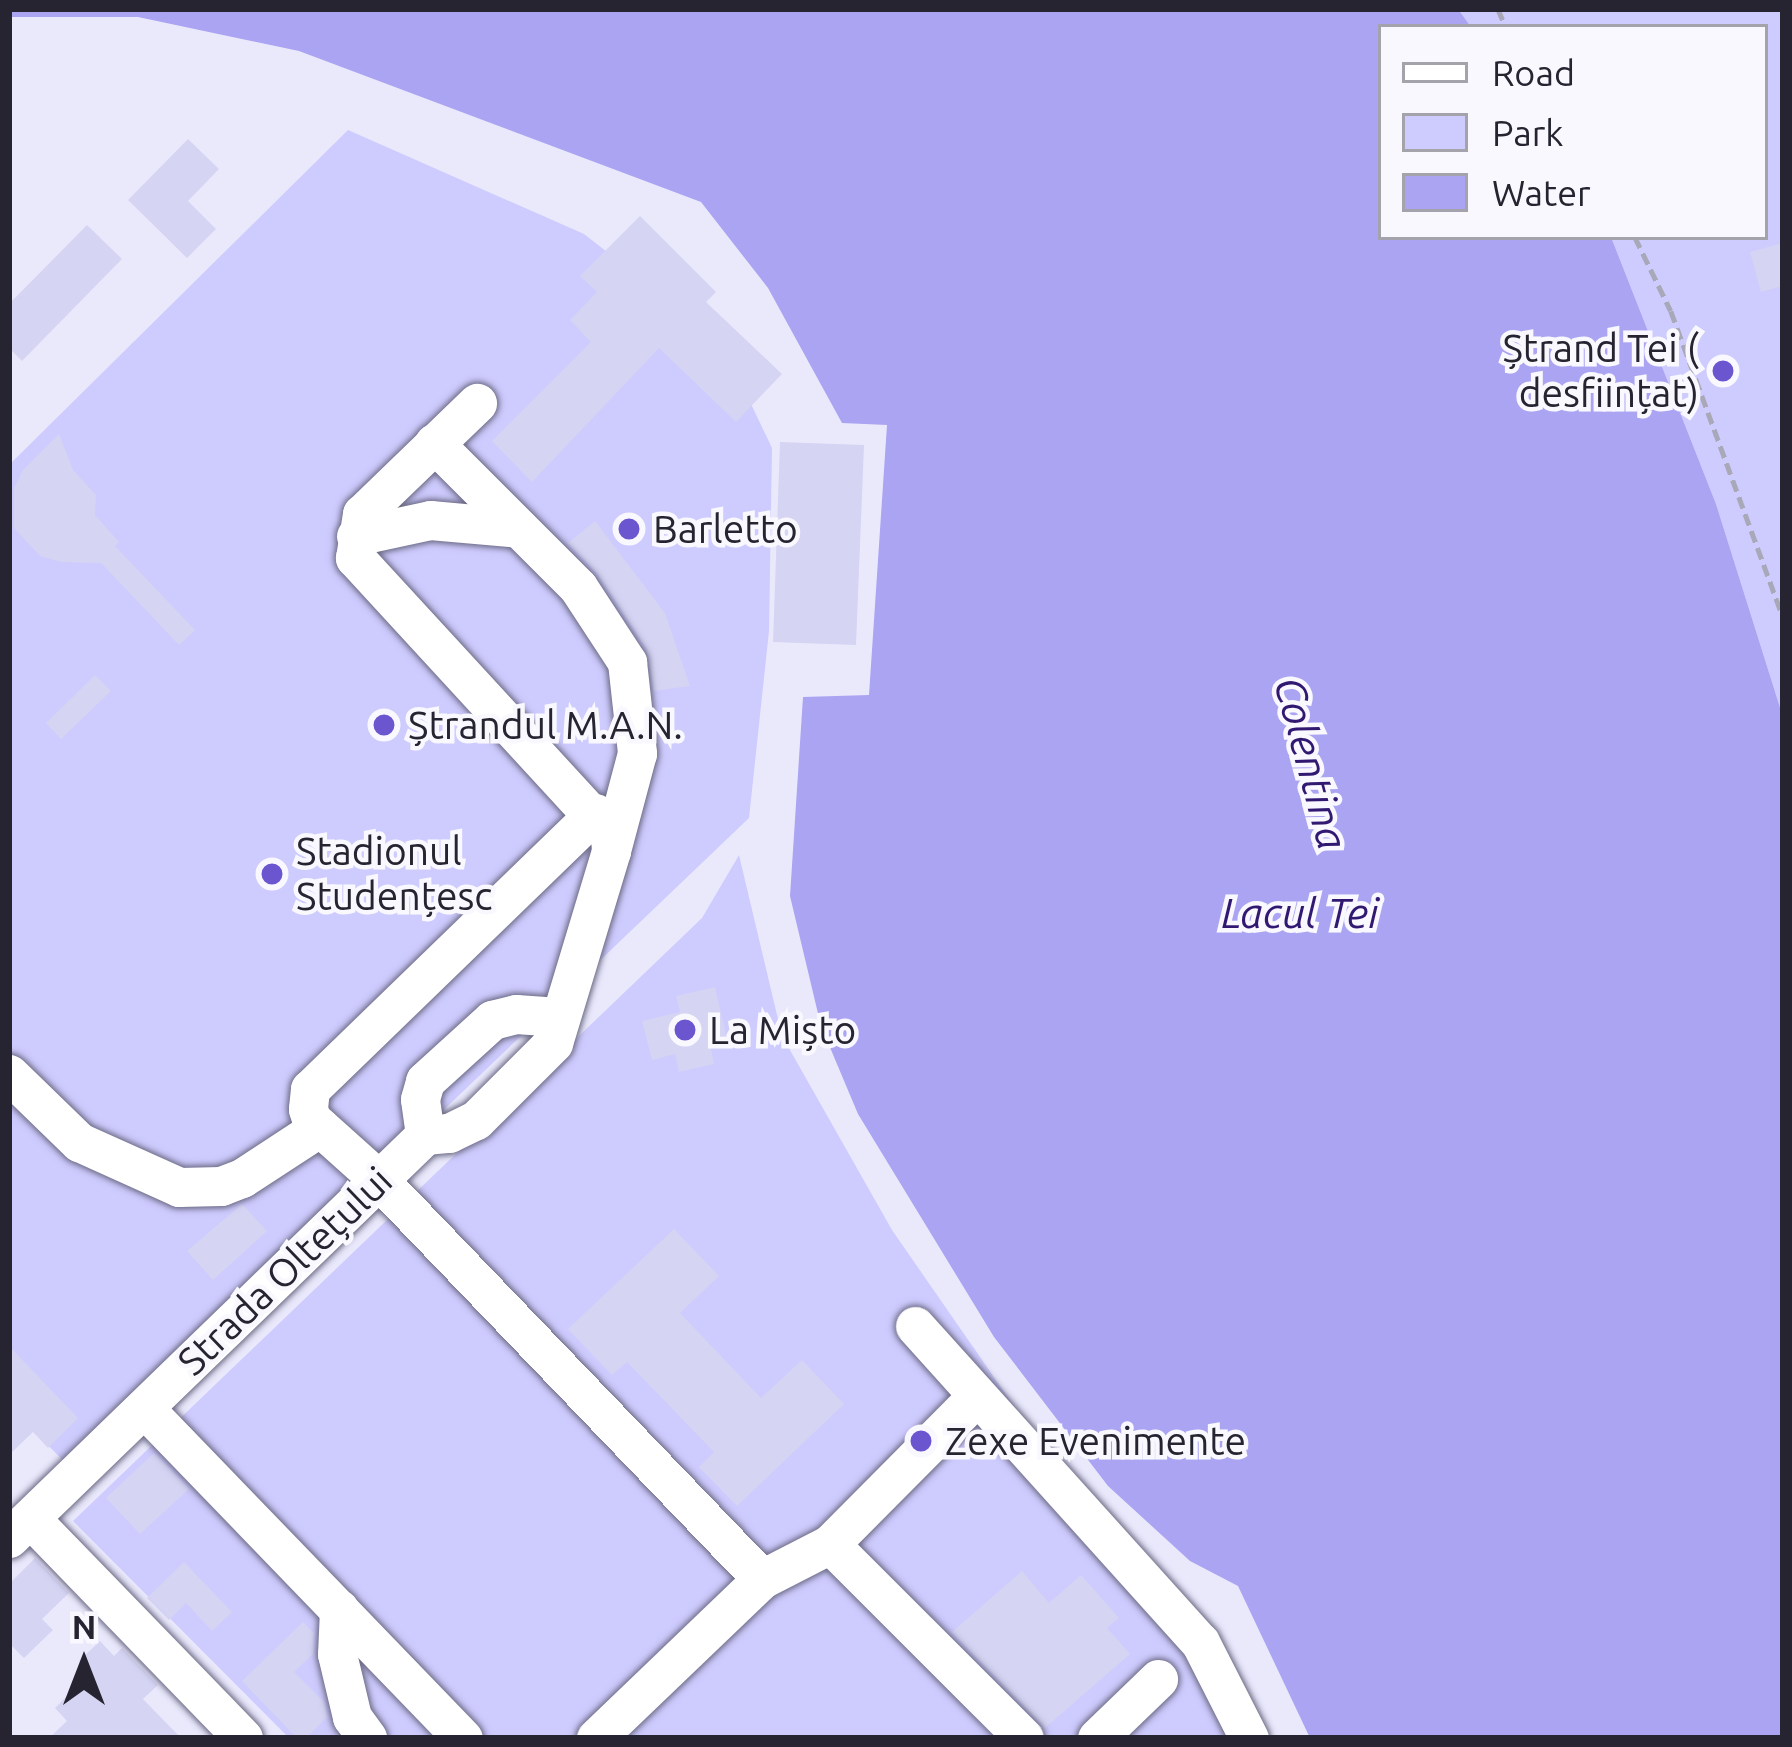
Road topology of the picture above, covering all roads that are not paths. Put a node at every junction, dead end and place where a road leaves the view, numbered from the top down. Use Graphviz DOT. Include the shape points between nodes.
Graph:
graph roads {
  1 [pos="477,403"];
  2 [pos="434,443"];
  3 [pos="519,529"];
  4 [pos="356,536"];
  5 [pos="595,813"];
  6 [pos="611,851"];
  7 [pos="559,1017"];
  8 [pos="9,1074"];
  9 [pos="320,1127"];
  10 [pos="425,1136"];
  11 [pos="379,1180"];
  12 [pos="915,1326"];
  13 [pos="976,1397"];
  14 [pos="144,1408"];
  15 [pos="20,1528"];
  16 [pos="830,1544"];
  17 [pos="762,1579"];
  18 [pos="339,1609"];
  19 [pos="1158,1679"];
  20 [pos="225,1732"];
  21 [pos="368,1738"];
  22 [pos="464,1738"];
  23 [pos="596,1738"];
  24 [pos="1024,1738"];
  25 [pos="1097,1738"];
  26 [pos="1249,1738"];
  1 -- 2 [label="street"];
  2 -- 3 [label="street, Strada Oltețului"];
  2 -- 4 [label="street" via="362,514"];
  3 -- 4 [label="street" via="430,520"];
  3 -- 6 [label="street, Strada Oltețului" via="578,587 627,662 638,753"];
  4 -- 5 [label="street" via="355,557"];
  5 -- 6 [label="street"];
  5 -- 9 [label="street" via="310,1088 308,1109"];
  6 -- 7 [label="street, Strada Oltețului"];
  7 -- 10 [label="street, Strada Oltețului" via="553,1043 476,1120"];
  7 -- 10 [label="street" via="493,1020 425,1082"];
  8 -- 9 [label="street" via="79,1142 179,1187 242,1178"];
  9 -- 11 [label="street"];
  10 -- 11 [label="street, Strada Oltețului"];
  11 -- 14 [label="street, Strada Oltețului"];
  11 -- 17 [label="street"];
  12 -- 13 [label="street"];
  13 -- 16 [label="street"];
  13 -- 26 [label="street" via="1200,1642"];
  14 -- 15 [label="street, Strada Oltețului"];
  14 -- 18 [label="street"];
  15 -- 20 [label="street"];
  16 -- 17 [label="street"];
  16 -- 24 [label="street"];
  17 -- 23 [label="street"];
  18 -- 21 [label="street" via="337,1654 352,1718"];
  18 -- 22 [label="street"];
  19 -- 25 [label="street"];
}
